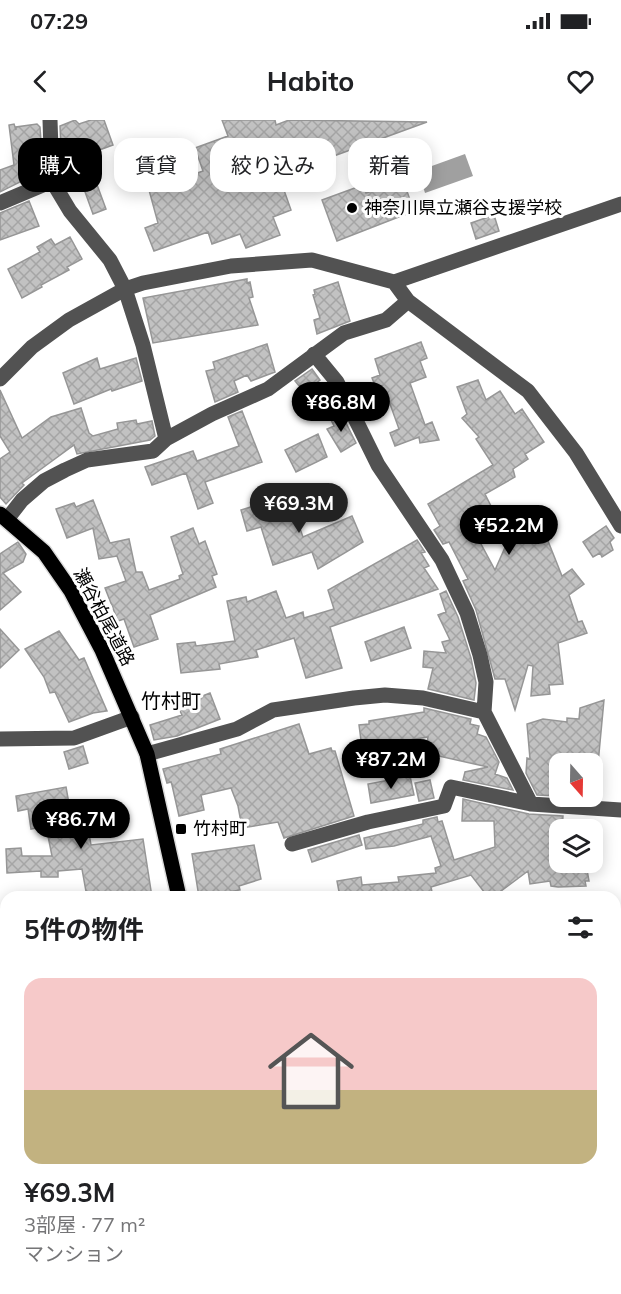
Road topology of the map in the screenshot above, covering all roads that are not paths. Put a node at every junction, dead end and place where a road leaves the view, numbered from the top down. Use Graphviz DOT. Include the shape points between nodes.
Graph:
graph roads {
  1 [pos="50,120"];
  2 [pos="51,138"];
  3 [pos="26,192"];
  4 [pos="59,192"];
  5 [pos="0,203"];
  6 [pos="621,204"];
  7 [pos="394,282"];
  8 [pos="125,289"];
  9 [pos="408,301"];
  10 [pos="314,354"];
  11 [pos="0,379"];
  12 [pos="166,439"];
  13 [pos="4,516"];
  14 [pos="621,526"];
  15 [pos="484,712"];
  16 [pos="132,717"];
  17 [pos="0,739"];
  18 [pos="147,754"];
  19 [pos="531,804"];
  20 [pos="621,810"];
  21 [pos="292,844"];
  22 [pos="178,891"];
  1 -- 2 [label="street"];
  3 -- 5 [label="street"];
  4 -- 8 [label="street" via="110,260"];
  6 -- 7 [label="street"];
  7 -- 8 [label="street" via="312,260 231,266"];
  7 -- 9 [label="street"];
  8 -- 11 [label="street" via="69,320 32,347"];
  8 -- 12 [label="street" via="144,345"];
  9 -- 10 [label="street" via="386,320 352,329"];
  9 -- 14 [label="street" via="528,391 576,453"];
  10 -- 12 [label="street" via="268,389"];
  10 -- 15 [label="street" via="341,390 378,465 425,532 457,590 486,682"];
  12 -- 13 [label="street" via="153,451 87,460 65,470 44,481"];
  13 -- 16 [label="main road, 瀬谷柏尾道路" via="44,552 71,591"];
  15 -- 18 [label="street" via="385,695 346,699 273,710 237,729"];
  15 -- 19 [label="street"];
  16 -- 17 [label="street" via="74,738"];
  16 -- 18 [label="main road, 瀬谷柏尾道路"];
  18 -- 22 [label="main road, 瀬谷柏尾道路"];
  19 -- 20 [label="street"];
  19 -- 21 [label="street" via="451,787 444,806"];
}
